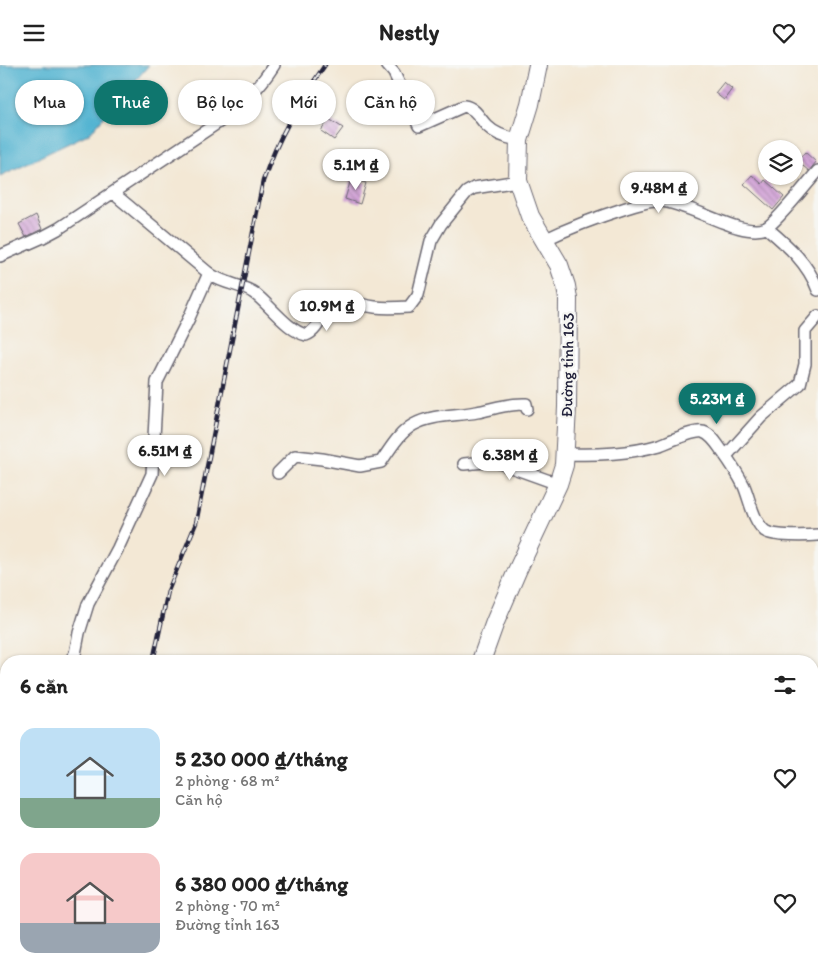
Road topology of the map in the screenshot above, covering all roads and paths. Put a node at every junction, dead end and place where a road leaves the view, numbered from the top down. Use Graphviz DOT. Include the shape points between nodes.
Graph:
graph roads {
  1 [pos="274,65"];
  2 [pos="387,65"];
  3 [pos="538,65"];
  4 [pos="519,140"];
  5 [pos="818,171"];
  6 [pos="518,181"];
  7 [pos="113,193"];
  8 [pos="767,227"];
  9 [pos="544,240"];
  10 [pos="0,256"];
  11 [pos="209,273"];
  12 [pos="818,290"];
  13 [pos="818,316"];
  14 [pos="527,409"];
  15 [pos="566,454"];
  16 [pos="726,456"];
  17 [pos="464,464"];
  18 [pos="278,473"];
  19 [pos="558,484"];
  20 [pos="818,535"];
  21 [pos="74,655"];
  22 [pos="484,655"];
  1 -- 7 [label="street" via="258,89 242,104"];
  2 -- 4 [label="street" via="419,126 464,106 475,111 495,132"];
  3 -- 4 [label="main road, Đường tỉnh 163"];
  4 -- 6 [label="main road, Đường tỉnh 163"];
  5 -- 8 [label="street"];
  6 -- 9 [label="main road, Đường tỉnh 163" via="530,215"];
  6 -- 11 [label="street" via="467,192 431,241 418,295 409,307 367,307 337,298 326,308 311,333 306,335 295,330 254,292 220,281"];
  7 -- 10 [label="street" via="43,237"];
  7 -- 11 [label="street"];
  8 -- 9 [label="street" via="742,228 671,203 653,201 578,224"];
  8 -- 12 [label="street" via="804,264"];
  9 -- 15 [label="main road, Đường tỉnh 163" via="561,271 568,299"];
  11 -- 21 [label="street" via="156,381 152,474 88,604"];
  13 -- 16 [label="street" via="805,331 805,363 800,384 761,417"];
  14 -- 18 [label="street" via="526,404 516,403 427,419 412,425 395,441 381,462 360,467 294,456"];
  15 -- 16 [label="street" via="632,452 703,432 714,439"];
  15 -- 19 [label="main road, Đường tỉnh 163"];
  16 -- 20 [label="street" via="765,530"];
  17 -- 19 [label="street" via="494,461"];
  19 -- 22 [label="main road, Đường tỉnh 163" via="517,571"];
}
